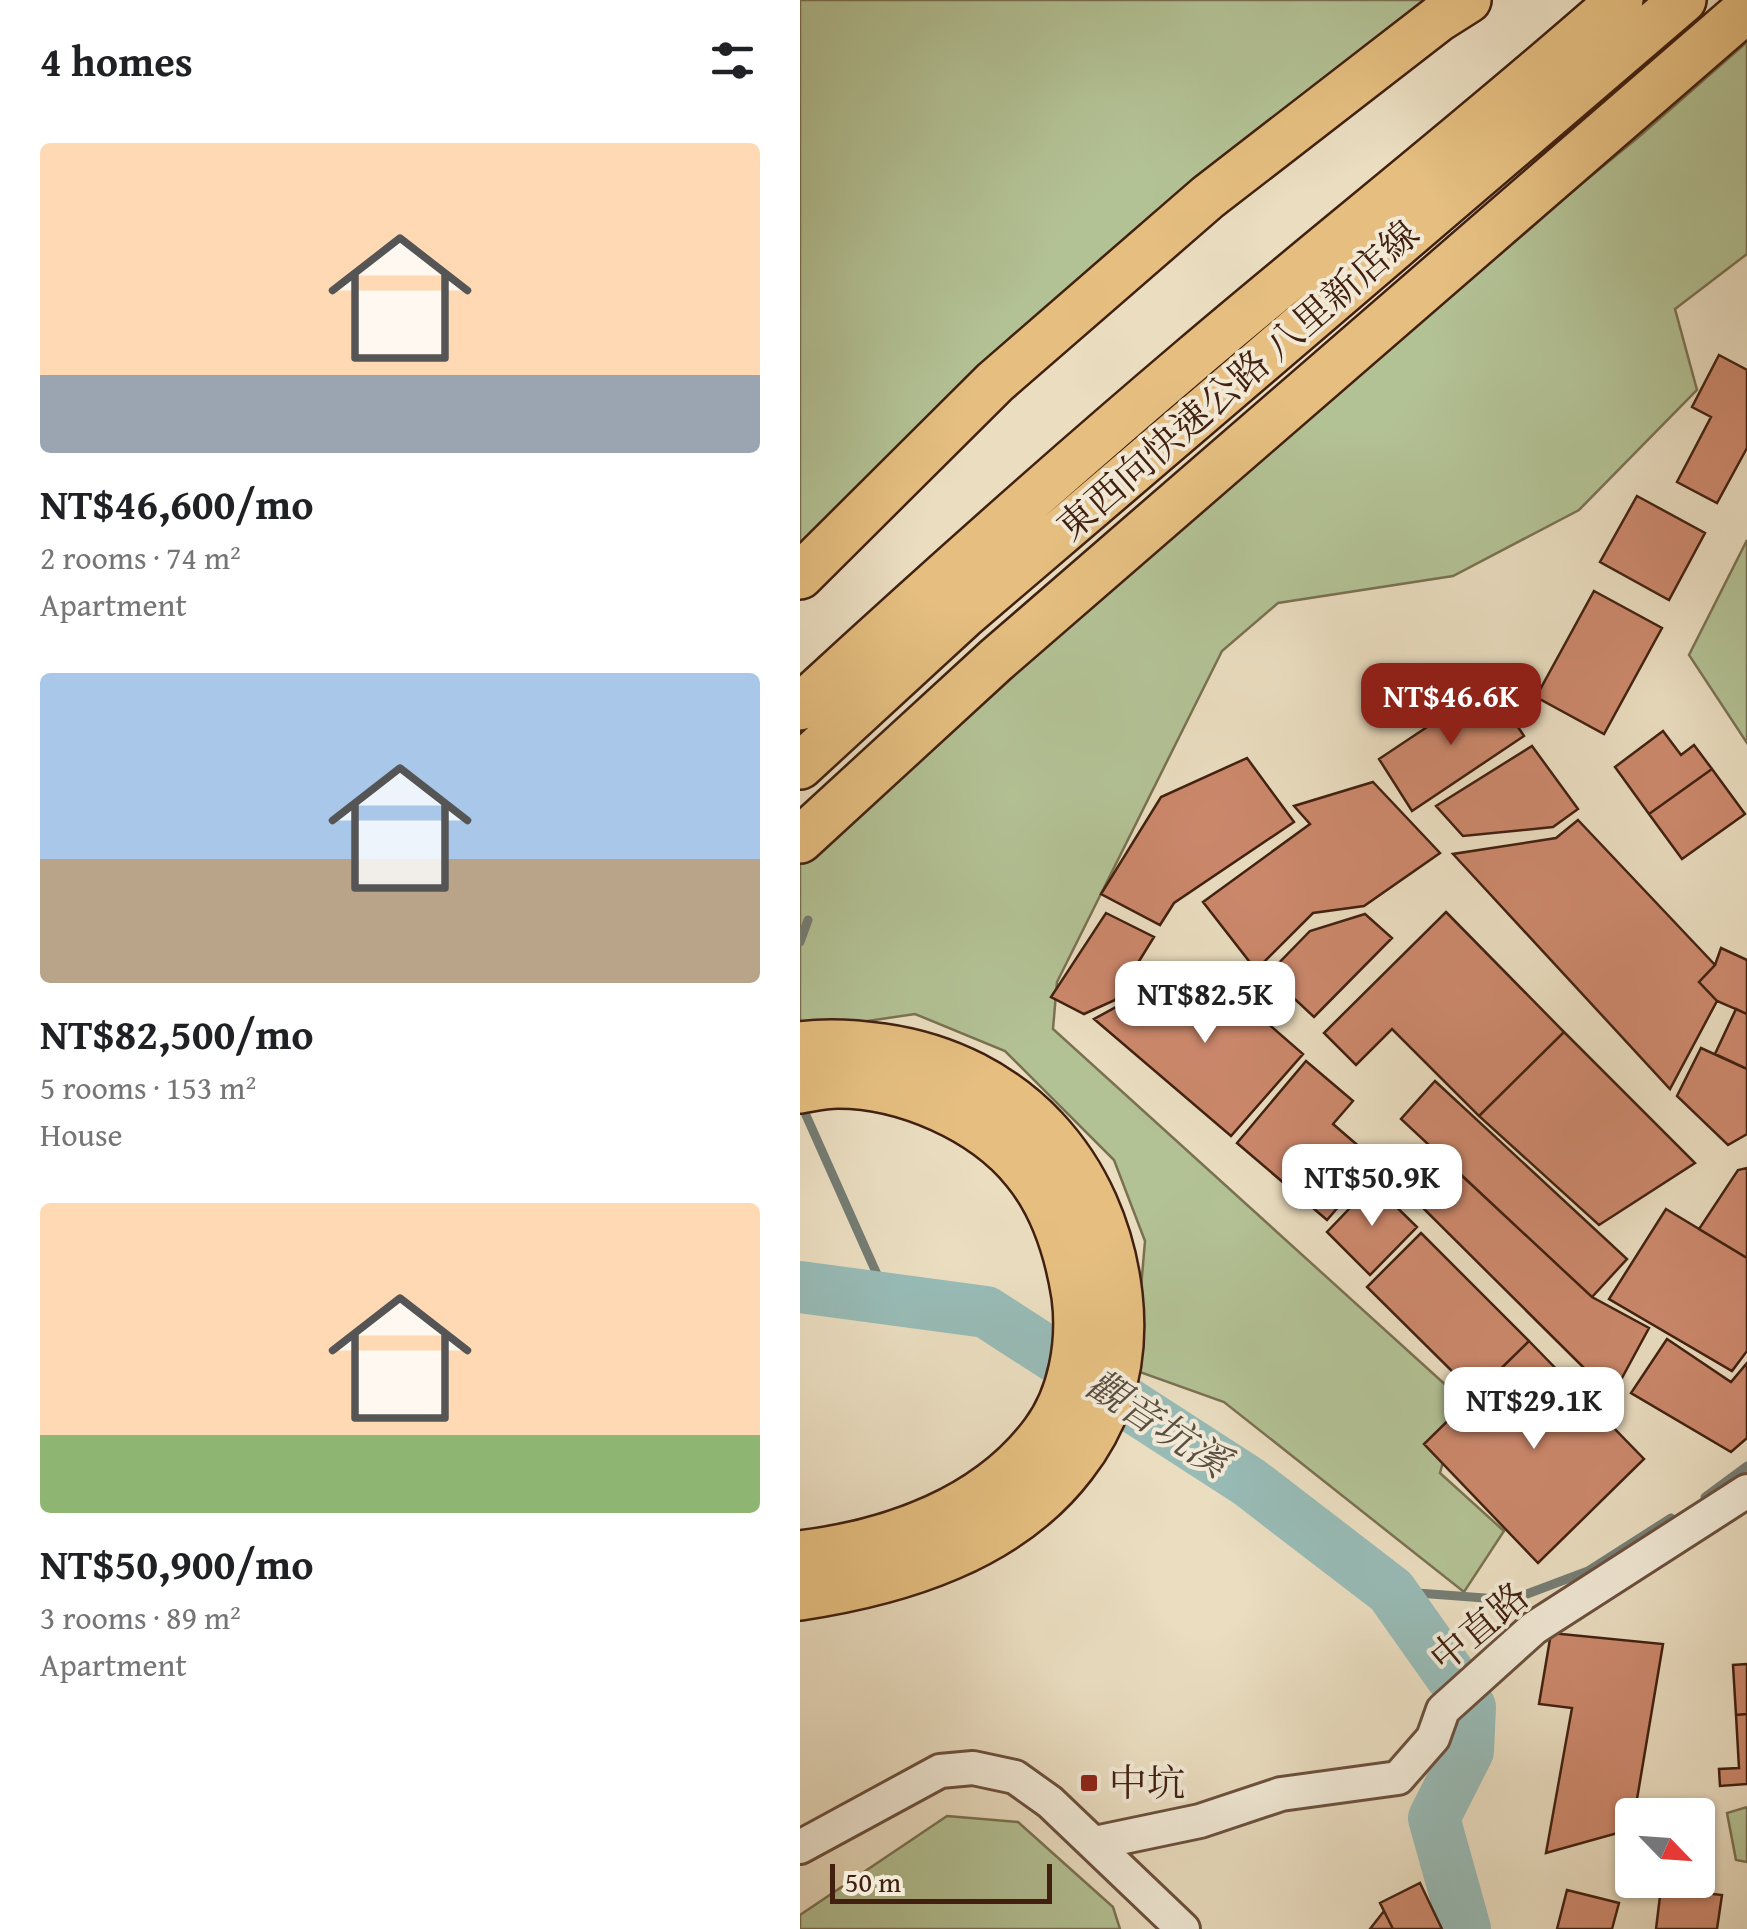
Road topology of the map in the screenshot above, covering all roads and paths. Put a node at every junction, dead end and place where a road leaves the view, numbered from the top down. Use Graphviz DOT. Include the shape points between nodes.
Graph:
graph roads {
  1 [pos="1468,0"];
  2 [pos="1620,0"];
  3 [pos="1682,0"];
  4 [pos="1747,8"];
  5 [pos="800,576"];
  6 [pos="800,707"];
  7 [pos="800,766"];
  8 [pos="800,840"];
  9 [pos="800,1045"];
  10 [pos="800,1090"];
  11 [pos="1747,1491"];
  12 [pos="800,1554"];
  13 [pos="800,1597"];
  14 [pos="1096,1843"];
  15 [pos="800,1848"];
  16 [pos="1183,1929"];
  1 -- 5 [label="highway" via="1208,196 995,382"];
  2 -- 6 [label="highway, 東西向快速公路 八里新店線" via="1192,358"];
  3 -- 7 [label="highway, 東西向快速公路 八里新店線" via="963,616"];
  4 -- 8 [label="highway" via="996,660"];
  9 -- 13 [label="highway" via="909,1051 1009,1096 1050,1132 1083,1177 1116,1268 1122,1327 1118,1374 1099,1423 1073,1466 1035,1505 986,1540 926,1568"];
  10 -- 12 [label="highway" via="837,1085 888,1091 985,1134 1025,1170 1053,1215 1071,1269 1078,1325 1070,1381 1046,1431 1005,1478 950,1513"];
  11 -- 14 [label="street, 中直路" via="1534,1628 1443,1710 1433,1738 1398,1778 1281,1794 1200,1821"];
  14 -- 15 [label="street" via="1015,1777 973,1768 940,1772"];
  14 -- 16 [label="street"];
}
